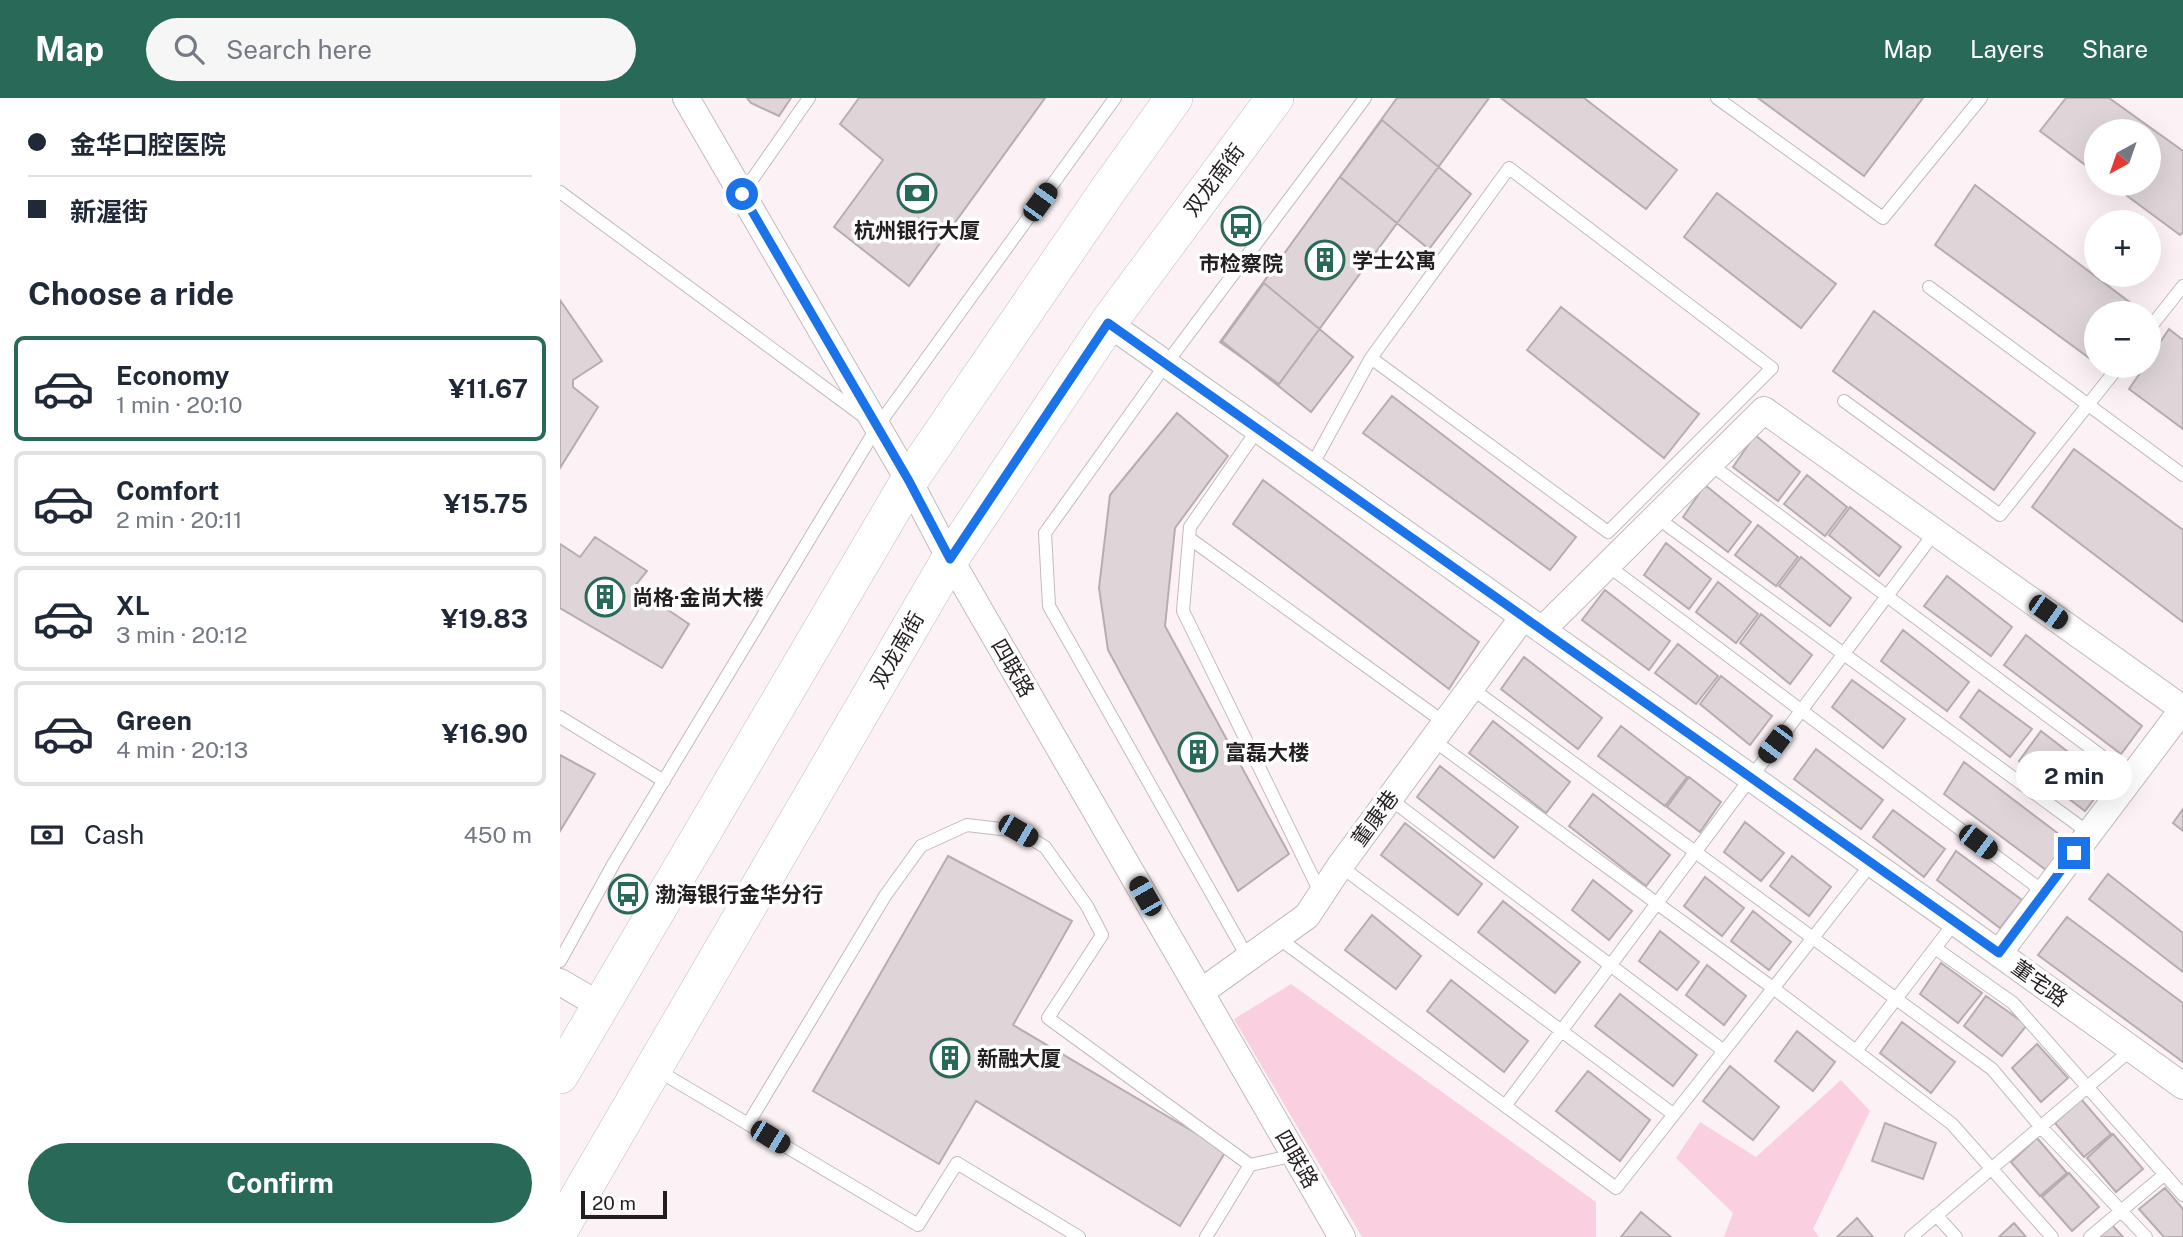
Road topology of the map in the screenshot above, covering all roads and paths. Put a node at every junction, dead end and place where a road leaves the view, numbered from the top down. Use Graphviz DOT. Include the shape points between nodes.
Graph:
graph roads {
  1 [pos="686,98"];
  2 [pos="809,98"];
  3 [pos="1115,98"];
  4 [pos="1174,98"];
  5 [pos="1275,98"];
  6 [pos="1365,98"];
  7 [pos="1717,98"];
  8 [pos="1981,98"];
  9 [pos="561,194"];
  10 [pos="742,194"];
  11 [pos="2183,286"];
  12 [pos="1929,287"];
  13 [pos="2161,314"];
  14 [pos="1108,323"];
  15 [pos="1371,358"];
  16 [pos="1166,364"];
  17 [pos="2109,378"];
  18 [pos="1844,401"];
  19 [pos="2088,405"];
  20 [pos="877,427"];
  21 [pos="1258,429"];
  22 [pos="1710,464"];
  23 [pos="1311,467"];
  24 [pos="2183,475"];
  25 [pos="909,481"];
  26 [pos="1656,517"];
  27 [pos="1935,532"];
  28 [pos="1189,538"];
  29 [pos="950,559"];
  30 [pos="1607,565"];
  31 [pos="1886,596"];
  32 [pos="1532,624"];
  33 [pos="1843,654"];
  34 [pos="1471,688"];
  35 [pos="2183,709"];
  36 [pos="1801,710"];
  37 [pos="560,717"];
  38 [pos="1439,732"];
  39 [pos="1750,778"];
  40 [pos="2131,778"];
  41 [pos="664,781"];
  42 [pos="1390,799"];
  43 [pos="2089,833"];
  44 [pos="1695,851"];
  45 [pos="1871,864"];
  46 [pos="1340,866"];
  47 [pos="2044,892"];
  48 [pos="1321,894"];
  49 [pos="1656,903"];
  50 [pos="1955,922"];
  51 [pos="1277,937"];
  52 [pos="1813,937"];
  53 [pos="1935,948"];
  54 [pos="1999,953"];
  55 [pos="1248,958"];
  56 [pos="560,961"];
  57 [pos="1610,965"];
  58 [pos="560,982"];
  59 [pos="1773,988"];
  60 [pos="1200,992"];
  61 [pos="1896,999"];
  62 [pos="601,1006"];
  63 [pos="1561,1031"];
  64 [pos="2132,1049"];
  65 [pos="1724,1051"];
  66 [pos="1856,1051"];
  67 [pos="654,1068"];
  68 [pos="560,1075"];
  69 [pos="2183,1086"];
  70 [pos="2087,1087"];
  71 [pos="1505,1106"];
  72 [pos="1674,1114"];
  73 [pos="748,1124"];
  74 [pos="2040,1126"];
  75 [pos="1295,1155"];
  76 [pos="1250,1165"];
  77 [pos="1990,1168"];
  78 [pos="2165,1174"];
  79 [pos="2183,1195"];
  80 [pos="2121,1211"];
  81 [pos="1936,1215"];
  82 [pos="560,1228"];
  83 [pos="1079,1237"];
  84 [pos="1206,1237"];
  85 [pos="1342,1237"];
  86 [pos="1911,1237"];
  87 [pos="1956,1237"];
  88 [pos="2052,1237"];
  89 [pos="2090,1237"];
  90 [pos="2146,1237"];
  1 -- 10 [label="street, 四联路"];
  2 -- 10 [label="lane"];
  3 -- 20 [label="lane"];
  4 -- 25 [label="main road"];
  5 -- 14 [label="main road, 双龙南街"];
  6 -- 16 [label="lane"];
  7 -- 8 [label="lane" via="1883,218"];
  9 -- 20 [label="lane"];
  10 -- 20 [label="street, 四联路"];
  11 -- 13 [label="lane"];
  12 -- 19 [label="lane"];
  14 -- 16 [label="street, 董宅路"];
  14 -- 29 [label="main road, 双龙南街"];
  15 -- 15 [label="lane" via="1509,168 1772,368 1608,532"];
  15 -- 23 [label="lane"];
  16 -- 21 [label="street, 董宅路"];
  16 -- 55 [label="lane" via="1045,533 1049,606"];
  17 -- 19 [label="lane"];
  18 -- 19 [label="lane" via="2000,514"];
  19 -- 24 [label="lane"];
  20 -- 25 [label="street, 四联路"];
  20 -- 41 [label="lane"];
  21 -- 23 [label="street, 董宅路"];
  21 -- 28 [label="lane" via="1190,527"];
  22 -- 26 [label="street, 董康巷"];
  22 -- 27 [label="street, 董康巷" via="1764,410"];
  22 -- 31 [label="lane"];
  23 -- 32 [label="street, 董宅路"];
  25 -- 29 [label="street, 四联路"];
  25 -- 62 [label="main road"];
  26 -- 30 [label="street, 董康巷"];
  26 -- 33 [label="lane"];
  27 -- 31 [label="lane"];
  27 -- 35 [label="street"];
  28 -- 38 [label="lane"];
  28 -- 48 [label="lane" via="1183,611"];
  29 -- 60 [label="street, 四联路"];
  29 -- 67 [label="main road, 双龙南街"];
  30 -- 32 [label="street, 董康巷"];
  30 -- 36 [label="lane"];
  31 -- 33 [label="lane"];
  31 -- 40 [label="lane"];
  32 -- 34 [label="street, 董康巷"];
  32 -- 39 [label="street, 董宅路"];
  33 -- 36 [label="lane"];
  33 -- 43 [label="lane"];
  34 -- 38 [label="street, 董康巷"];
  34 -- 44 [label="lane"];
  35 -- 40 [label="street"];
  36 -- 39 [label="lane"];
  36 -- 47 [label="lane"];
  37 -- 41 [label="lane"];
  38 -- 42 [label="street, 董康巷"];
  38 -- 49 [label="lane"];
  39 -- 44 [label="lane"];
  39 -- 45 [label="street, 董宅路"];
  40 -- 43 [label="street"];
  41 -- 56 [label="lane"];
  42 -- 46 [label="street, 董康巷"];
  42 -- 57 [label="lane"];
  43 -- 47 [label="street"];
  44 -- 49 [label="lane"];
  44 -- 52 [label="lane"];
  45 -- 50 [label="street, 董宅路"];
  45 -- 52 [label="lane"];
  46 -- 48 [label="street, 董康巷"];
  46 -- 63 [label="lane"];
  47 -- 54 [label="street"];
  48 -- 51 [label="street, 董康巷" via="1307,916"];
  49 -- 57 [label="lane"];
  49 -- 59 [label="lane"];
  50 -- 53 [label="lane"];
  50 -- 54 [label="street, 董宅路"];
  51 -- 55 [label="street, 董康巷"];
  51 -- 71 [label="lane"];
  52 -- 59 [label="lane"];
  52 -- 61 [label="lane"];
  53 -- 61 [label="lane"];
  53 -- 70 [label="lane" via="2013,1003"];
  54 -- 64 [label="street, 董宅路"];
  55 -- 60 [label="street, 董康巷"];
  57 -- 63 [label="lane"];
  57 -- 65 [label="lane"];
  58 -- 62 [label="street"];
  59 -- 65 [label="lane"];
  59 -- 66 [label="lane"];
  60 -- 75 [label="street, 四联路"];
  61 -- 66 [label="lane"];
  61 -- 74 [label="lane" via="1992,1069"];
  62 -- 68 [label="main road"];
  63 -- 71 [label="lane"];
  63 -- 72 [label="lane"];
  64 -- 69 [label="street, 董宅路"];
  64 -- 70 [label="lane"];
  65 -- 72 [label="lane"];
  66 -- 77 [label="lane" via="1952,1124"];
  67 -- 73 [label="lane"];
  67 -- 82 [label="main road, 双龙南街"];
  70 -- 74 [label="lane"];
  70 -- 78 [label="lane"];
  71 -- 72 [label="lane" via="1616,1188"];
  73 -- 76 [label="lane" via="920,846 967,825 1018,831 1045,847 1101,934 1048,1018"];
  73 -- 83 [label="lane" via="918,1224 957,1163"];
  74 -- 77 [label="lane"];
  74 -- 80 [label="lane"];
  75 -- 76 [label="lane"];
  75 -- 85 [label="street, 四联路"];
  76 -- 84 [label="lane"];
  77 -- 81 [label="lane"];
  77 -- 88 [label="lane"];
  78 -- 79 [label="lane"];
  78 -- 80 [label="lane"];
  80 -- 89 [label="lane"];
  80 -- 90 [label="lane"];
  81 -- 86 [label="lane"];
  81 -- 87 [label="lane"];
}
